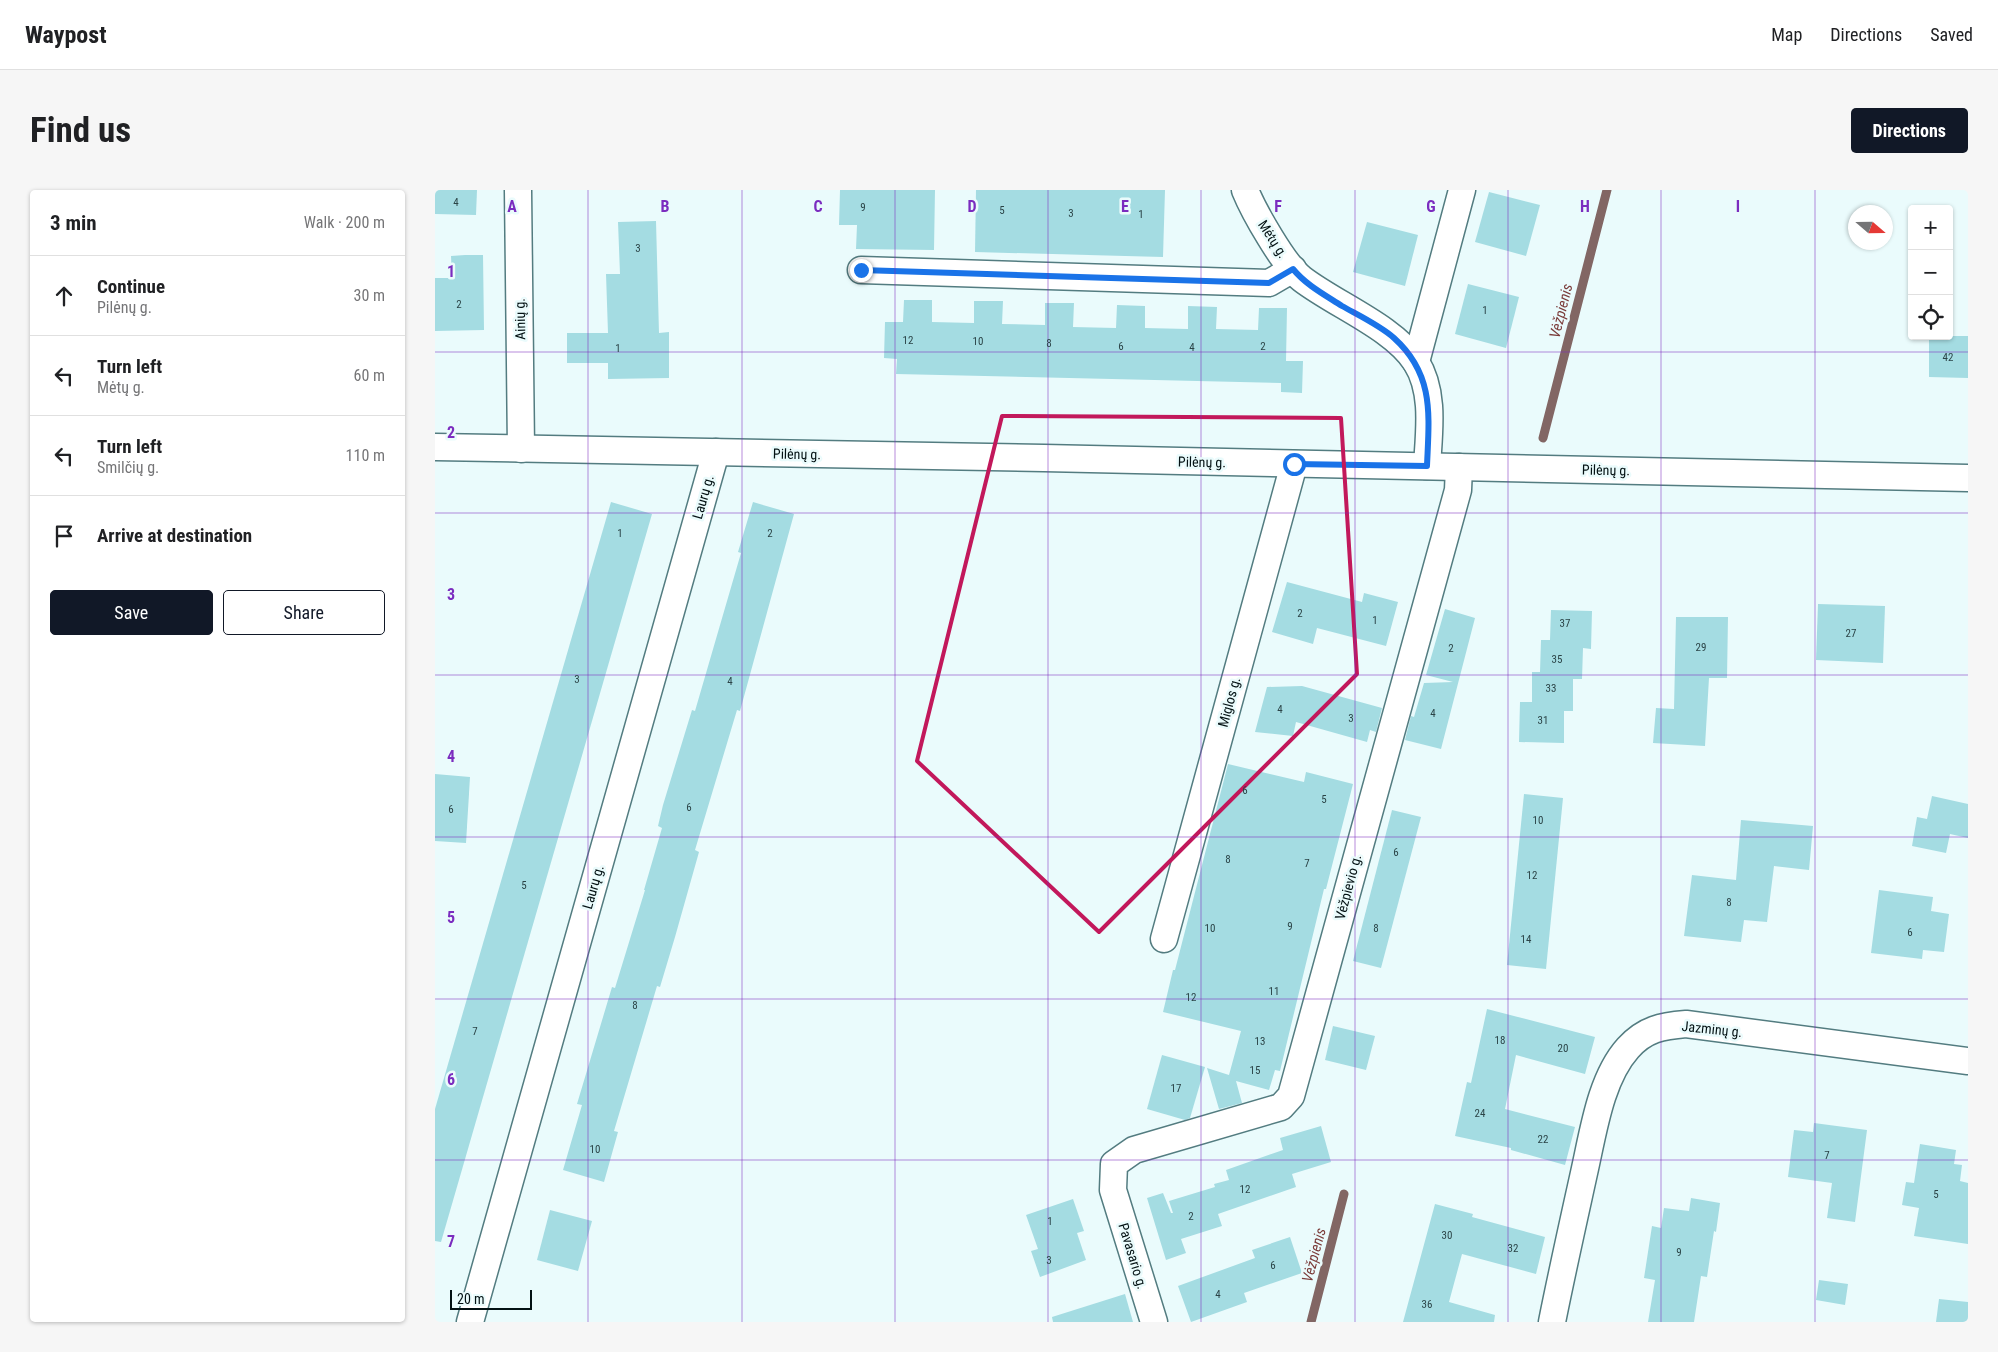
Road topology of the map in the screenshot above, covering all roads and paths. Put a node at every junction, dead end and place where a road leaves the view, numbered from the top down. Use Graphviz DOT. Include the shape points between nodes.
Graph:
graph roads {
  1 [pos="518,190"];
  2 [pos="1245,190"];
  3 [pos="1462,190"];
  4 [pos="1293,269"];
  5 [pos="861,270"];
  6 [pos="1416,362"];
  7 [pos="435,447"];
  8 [pos="521,449"];
  9 [pos="716,452"];
  10 [pos="1294,464"];
  11 [pos="1427,466"];
  12 [pos="1459,467"];
  13 [pos="1968,478"];
  14 [pos="1164,939"];
  15 [pos="1968,1061"];
  16 [pos="1113,1190"];
  17 [pos="470,1322"];
  18 [pos="1154,1322"];
  19 [pos="1552,1322"];
  1 -- 8 [label="street, Ainių g."];
  2 -- 4 [label="street, Mėtų g." via="1275,246"];
  3 -- 6 [label="street"];
  4 -- 5 [label="street" via="1269,283"];
  4 -- 6 [label="street, Mėtų g." via="1300,278 1328,297 1394,337"];
  6 -- 11 [label="street, Mėtų g." via="1427,389"];
  7 -- 8 [label="street, Pilėnų g."];
  8 -- 9 [label="street, Pilėnų g."];
  9 -- 10 [label="street, Pilėnų g."];
  9 -- 17 [label="street, Laurų g."];
  10 -- 11 [label="street, Pilėnų g."];
  10 -- 14 [label="street, Miglos g."];
  11 -- 12 [label="street, Pilėnų g."];
  12 -- 13 [label="street, Pilėnų g."];
  12 -- 16 [label="street, Vėžpievio g." via="1458,490 1291,1096 1281,1107 1134,1150 1114,1164"];
  15 -- 19 [label="street, Jazminų g." via="1685,1024 1663,1026 1646,1033 1628,1048 1612,1072 1599,1109"];
  16 -- 18 [label="street, Pavasario g."];
}
